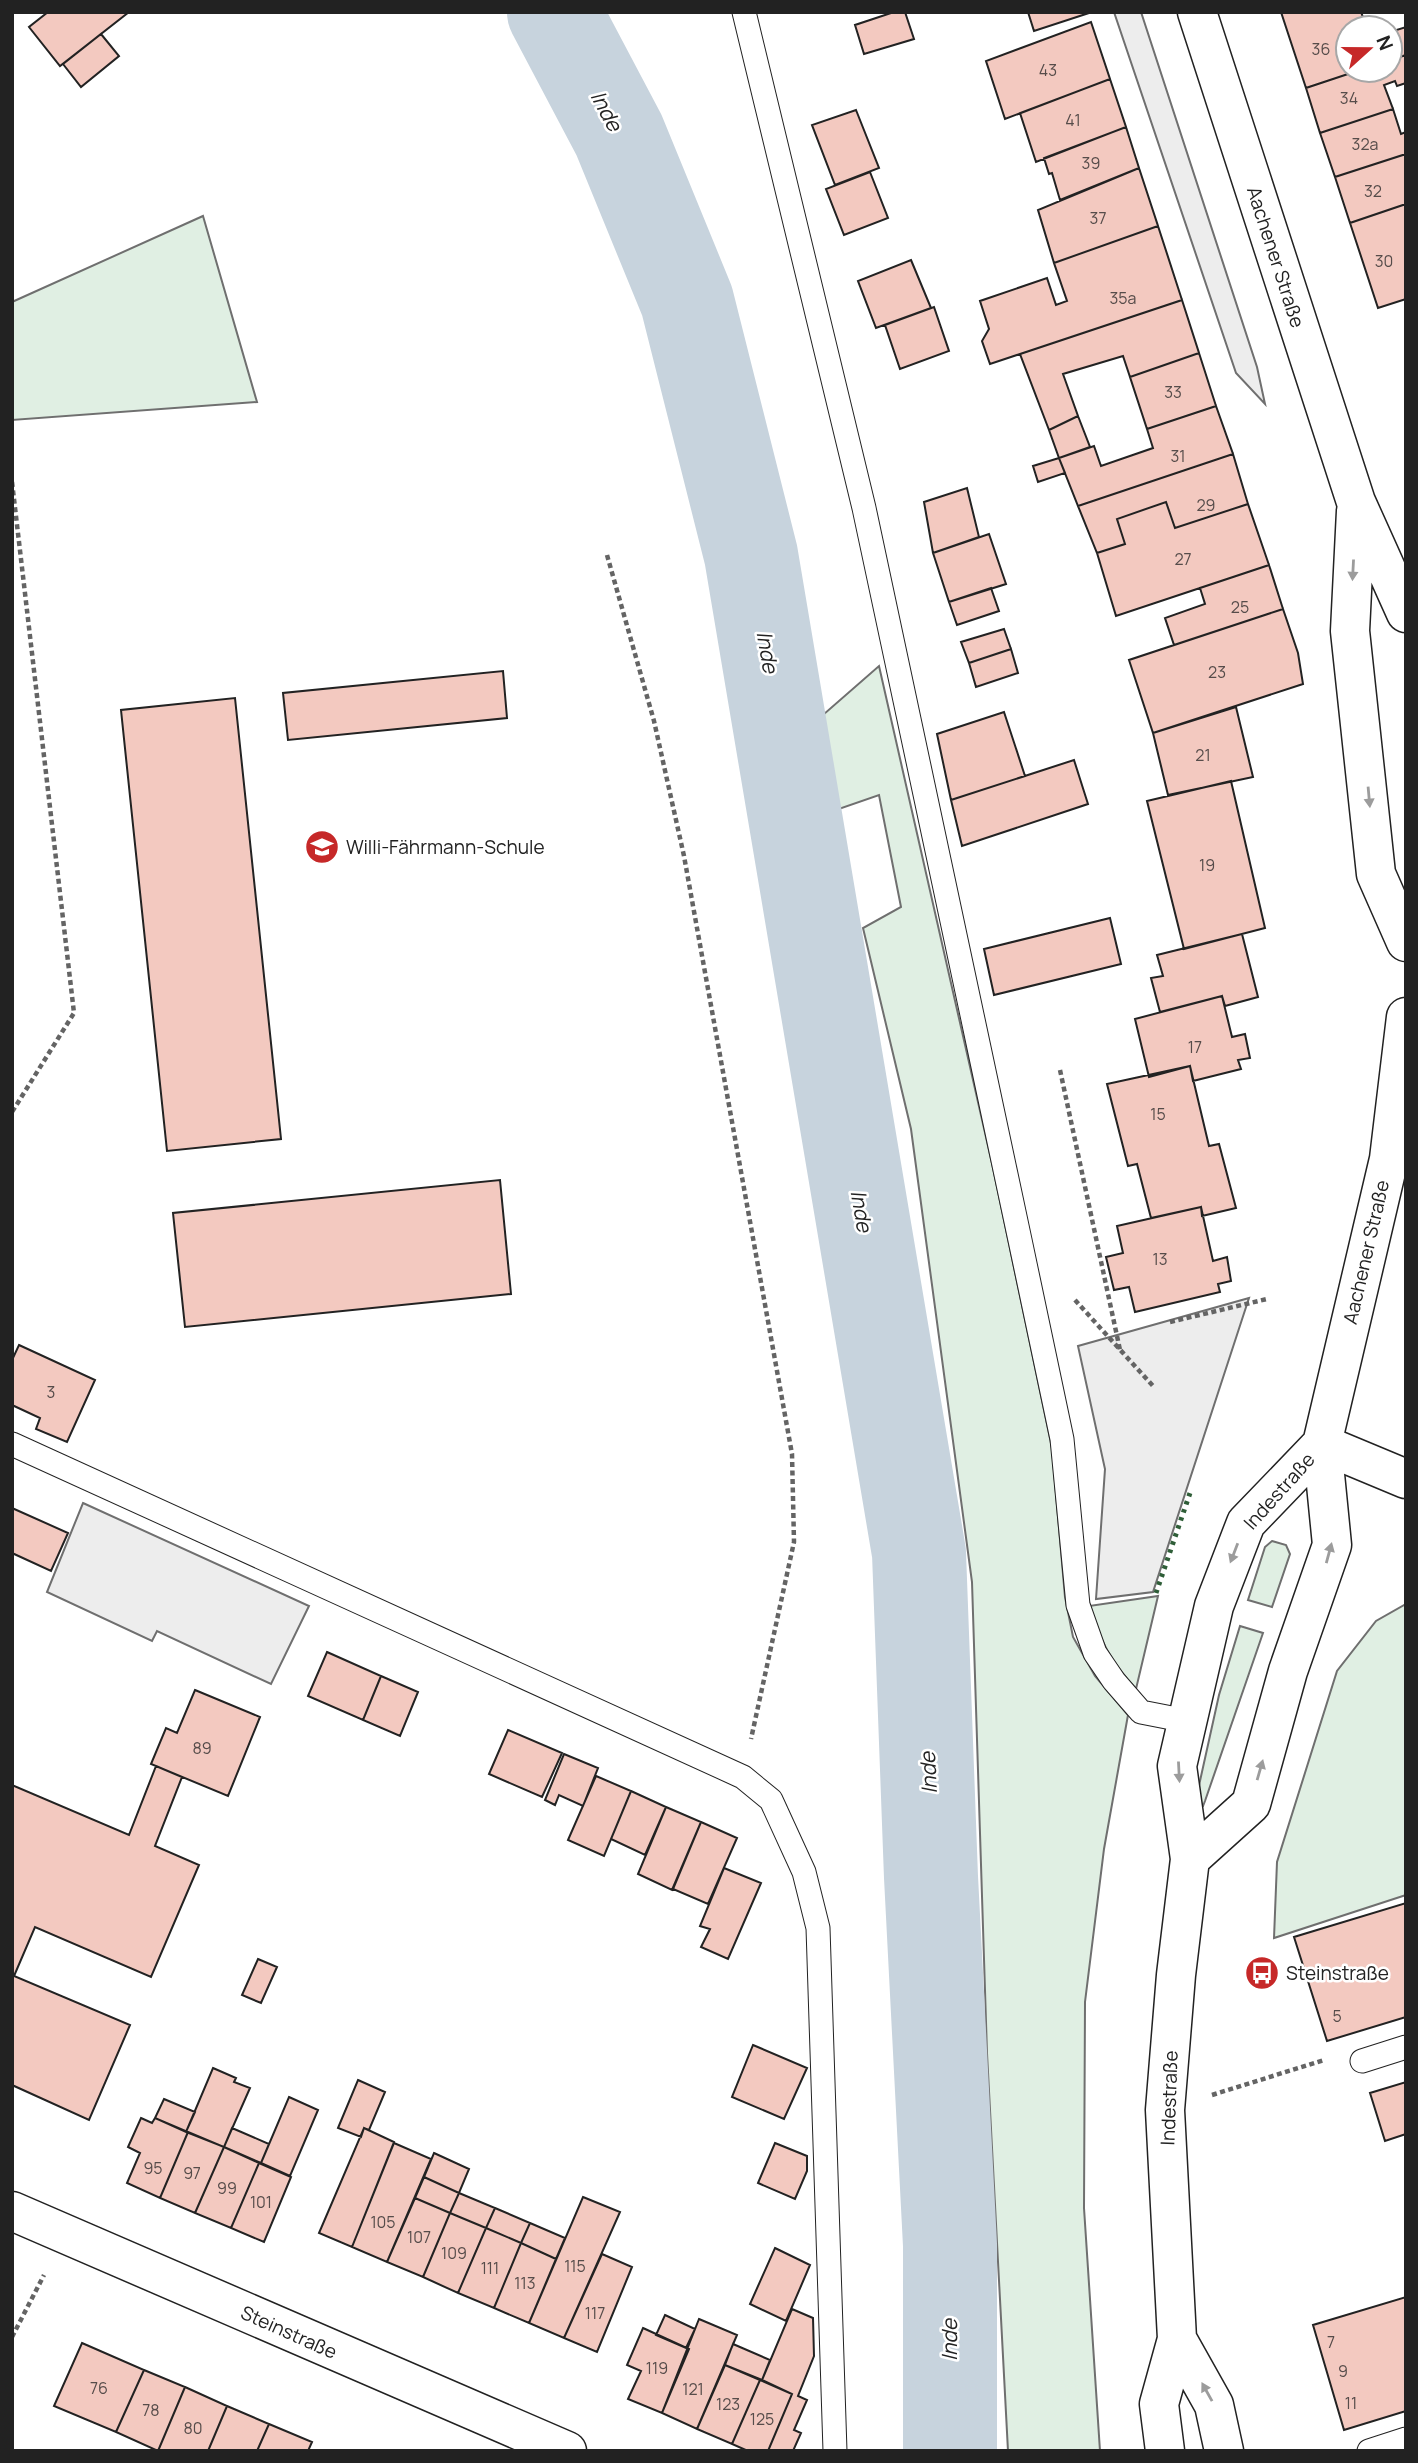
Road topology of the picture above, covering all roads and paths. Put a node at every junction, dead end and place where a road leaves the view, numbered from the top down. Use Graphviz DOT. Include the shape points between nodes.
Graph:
graph roads {
  1 [pos="744,12"];
  2 [pos="1197,12"];
  3 [pos="12,482"];
  4 [pos="1356,502"];
  5 [pos="607,555"];
  6 [pos="1406,613"];
  7 [pos="1406,942"];
  8 [pos="1406,1017"];
  9 [pos="1060,1070"];
  10 [pos="12,1112"];
  11 [pos="1020,1240"];
  12 [pos="1267,1299"];
  13 [pos="1170,1322"];
  14 [pos="1120,1350"];
  15 [pos="1153,1386"];
  16 [pos="12,1444"];
  17 [pos="1322,1444"];
  18 [pos="1406,1479"];
  19 [pos="1187,1721"];
  20 [pos="743,1777"];
  21 [pos="1190,1859"];
  22 [pos="1406,2047"];
  23 [pos="1362,2060"];
  24 [pos="1165,2110"];
  25 [pos="12,2211"];
  26 [pos="65,2234"];
  27 [pos="12,2337"];
  28 [pos="1177,2339"];
  29 [pos="1406,2439"];
  30 [pos="567,2451"];
  31 [pos="835,2451"];
  32 [pos="1165,2451"];
  33 [pos="1224,2451"];
  34 [pos="1370,2451"];
  1 -- 11 [label="lane" via="864,508"];
  2 -- 4 [label="main road, Aachener Straße"];
  3 -- 10 [label="path" via="74,1013"];
  4 -- 6 [label="main road, Aachener Straße"];
  4 -- 7 [label="main road, Aachener Straße, one-way" via="1350,631 1376,874"];
  5 -- 20 [label="path" via="654,721 684,856 792,1454 794,1542"];
  8 -- 17 [label="main road, Aachener Straße" via="1389,1159"];
  9 -- 14 [label="path"];
  11 -- 14 [label="path"];
  11 -- 19 [label="lane" via="1062,1439 1084,1625 1095,1653 1141,1712"];
  12 -- 13 [label="path"];
  14 -- 15 [label="path"];
  16 -- 20 [label="lane"];
  17 -- 18 [label="main road"];
  17 -- 19 [label="main road, Indestraße, one-way" via="1246,1523 1214,1606"];
  21 -- 17 [label="main road, Indestraße, one-way" via="1251,1804 1288,1671 1332,1545"];
  19 -- 21 [label="main road, Indestraße, one-way" via="1177,1766"];
  20 -- 31 [label="lane" via="772,1800 804,1872 818,1928"];
  21 -- 24 [label="main road, Indestraße"];
  22 -- 23 [label="lane"];
  23 -- 24 [label="path" via="1339,2056"];
  24 -- 28 [label="main road, Indestraße"];
  25 -- 26 [label="main road, Steinstraße"];
  26 -- 27 [label="path"];
  26 -- 30 [label="main road, Steinstraße"];
  28 -- 32 [label="main road, Indestraße" via="1159,2404"];
  33 -- 28 [label="main road, Indestraße, one-way" via="1214,2405"];
  29 -- 34 [label="lane"];
}
